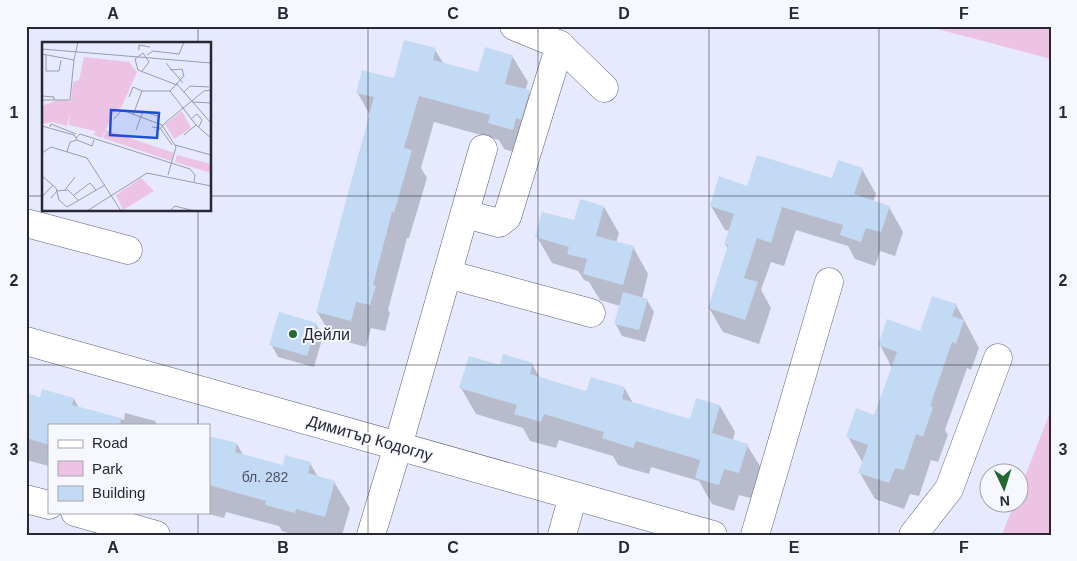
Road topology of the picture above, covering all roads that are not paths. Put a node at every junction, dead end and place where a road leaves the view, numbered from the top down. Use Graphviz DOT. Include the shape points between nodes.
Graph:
graph roads {
  1 [pos="514,26"];
  2 [pos="560,45"];
  3 [pos="604,88"];
  4 [pos="483,149"];
  5 [pos="465,214"];
  6 [pos="26,223"];
  7 [pos="128,250"];
  8 [pos="448,274"];
  9 [pos="829,282"];
  10 [pos="590,313"];
  11 [pos="26,341"];
  12 [pos="998,358"];
  13 [pos="398,446"];
  14 [pos="573,496"];
  15 [pos="26,499"];
  16 [pos="48,505"];
  17 [pos="82,514"];
  18 [pos="156,535"];
  19 [pos="371,535"];
  20 [pos="562,535"];
  21 [pos="713,535"];
  22 [pos="756,535"];
  23 [pos="913,535"];
  1 -- 2 [label="street"];
  2 -- 3 [label="street"];
  2 -- 5 [label="street" via="507,218 499,223"];
  4 -- 5 [label="street"];
  5 -- 8 [label="street"];
  6 -- 7 [label="street"];
  8 -- 10 [label="street"];
  8 -- 13 [label="street"];
  9 -- 22 [label="street"];
  11 -- 13 [label="street, Димитър Кодоглу"];
  12 -- 23 [label="street" via="949,489"];
  13 -- 14 [label="street, Димитър Кодоглу"];
  13 -- 19 [label="street"];
  14 -- 20 [label="street"];
  14 -- 21 [label="street, Димитър Кодоглу"];
  15 -- 16 [label="street"];
  17 -- 18 [label="street"];
}
